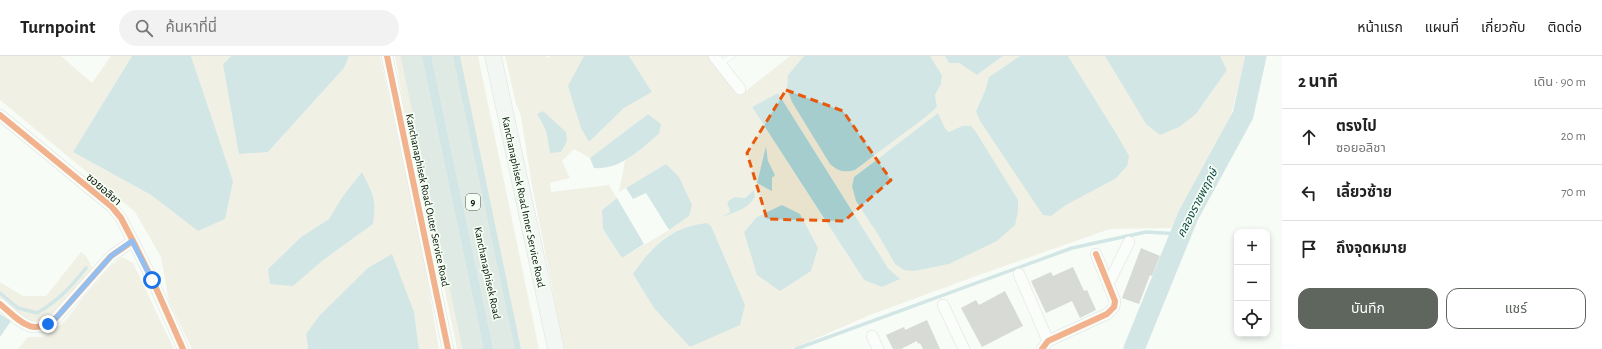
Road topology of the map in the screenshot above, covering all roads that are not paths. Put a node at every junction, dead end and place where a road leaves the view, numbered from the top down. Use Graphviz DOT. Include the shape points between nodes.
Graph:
graph roads {
  1 [pos="387,56"];
  2 [pos="411,56"];
  3 [pos="442,56"];
  4 [pos="493,56"];
  5 [pos="732,56"];
  6 [pos="717,60"];
  7 [pos="740,89"];
  8 [pos="0,114"];
  9 [pos="132,241"];
  10 [pos="1129,242"];
  11 [pos="1096,254"];
  12 [pos="1019,274"];
  13 [pos="1109,282"];
  14 [pos="0,304"];
  15 [pos="943,306"];
  16 [pos="872,336"];
  17 [pos="1045,345"];
  18 [pos="183,349"];
  19 [pos="448,349"];
  20 [pos="473,349"];
  21 [pos="504,349"];
  22 [pos="556,349"];
  23 [pos="878,349"];
  24 [pos="964,349"];
  1 -- 19 [label="street, Kanchanaphisek Road Outer Service Road"];
  2 -- 20 [label="highway"];
  3 -- 21 [label="highway, Kanchanaphisek Road / 9"];
  4 -- 22 [label="main road, Kanchanaphisek Road Inner Service Road"];
  5 -- 6 [label="lane"];
  6 -- 7 [label="street"];
  8 -- 9 [label="street, ซอยอลิชา" via="112,207 121,218"];
  9 -- 14 [label="street" via="111,256 48,324 32,327"];
  9 -- 18 [label="street, ซอยอลิชา"];
  10 -- 13 [label="street"];
  11 -- 13 [label="street"];
  12 -- 17 [label="street"];
  13 -- 17 [label="street" via="1115,301 1114,307 1107,314"];
  15 -- 24 [label="street"];
  16 -- 23 [label="street"];
}
